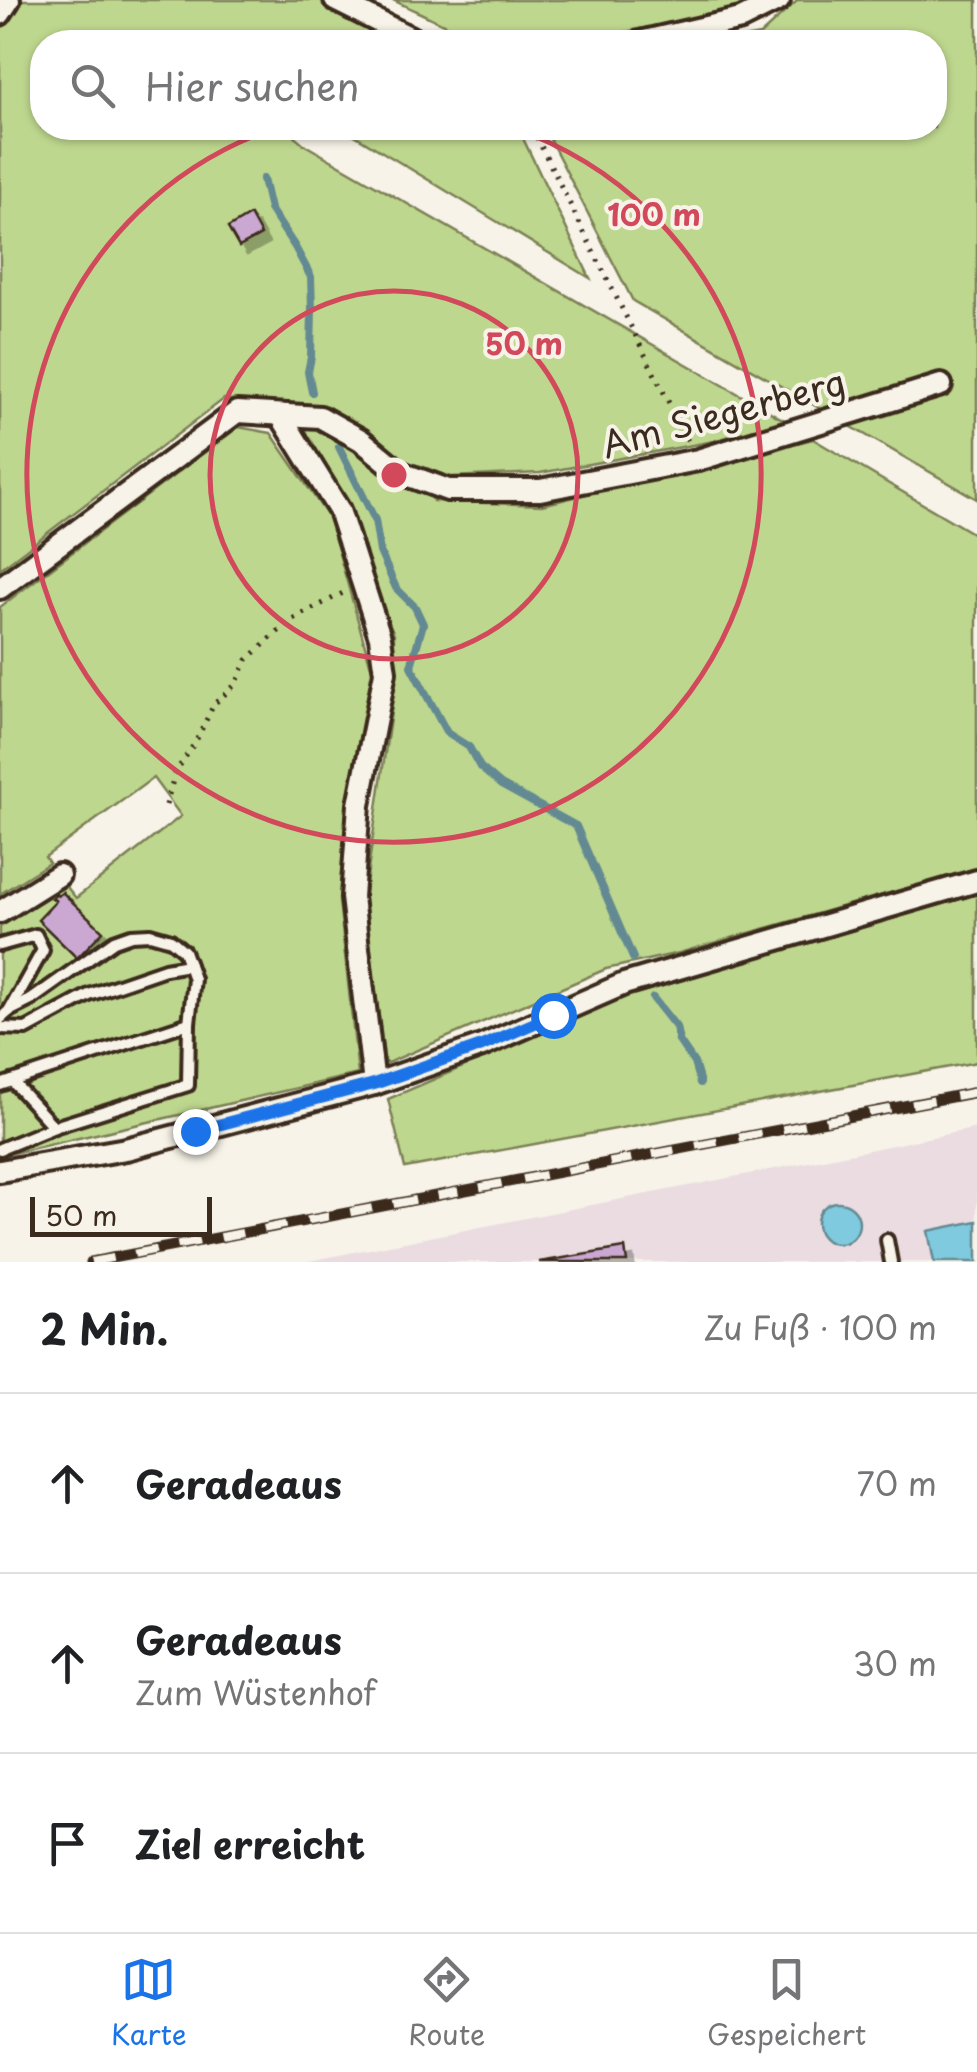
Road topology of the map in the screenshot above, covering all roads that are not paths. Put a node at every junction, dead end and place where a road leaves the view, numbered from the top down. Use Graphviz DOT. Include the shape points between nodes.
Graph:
graph roads {
  1 [pos="9,0"];
  2 [pos="335,0"];
  3 [pos="780,0"];
  4 [pos="0,14"];
  5 [pos="394,30"];
  6 [pos="690,30"];
  7 [pos="941,385"];
  8 [pos="281,416"];
  9 [pos="0,588"];
  10 [pos="59,876"];
  11 [pos="977,881"];
  12 [pos="0,912"];
  13 [pos="0,945"];
  14 [pos="189,964"];
  15 [pos="4,1015"];
  16 [pos="189,1023"];
  17 [pos="0,1028"];
  18 [pos="6,1083"];
  19 [pos="374,1084"];
  20 [pos="54,1127"];
  21 [pos="0,1149"];
  22 [pos="0,1171"];
  23 [pos="886,1240"];
  24 [pos="891,1262"];
  1 -- 4 [label="street"];
  2 -- 5 [label="street"];
  3 -- 6 [label="street"];
  7 -- 8 [label="street, Am Siegerberg" via="698,460 540,490 448,490 400,474 320,416"];
  8 -- 9 [label="street, Am Siegerberg" via="237,412"];
  8 -- 19 [label="street" via="339,510 385,672 358,805 352,897"];
  10 -- 12 [label="street"];
  11 -- 19 [label="street" via="624,984"];
  13 -- 15 [label="lane" via="36,935 43,950"];
  14 -- 15 [label="lane" via="171,940 131,935"];
  14 -- 16 [label="lane"];
  14 -- 17 [label="lane" via="87,992 26,1029"];
  16 -- 18 [label="lane"];
  16 -- 20 [label="lane" via="188,1085"];
  18 -- 20 [label="lane"];
  19 -- 22 [label="street" via="126,1149"];
  20 -- 21 [label="lane"];
  23 -- 24 [label="lane"];
}
